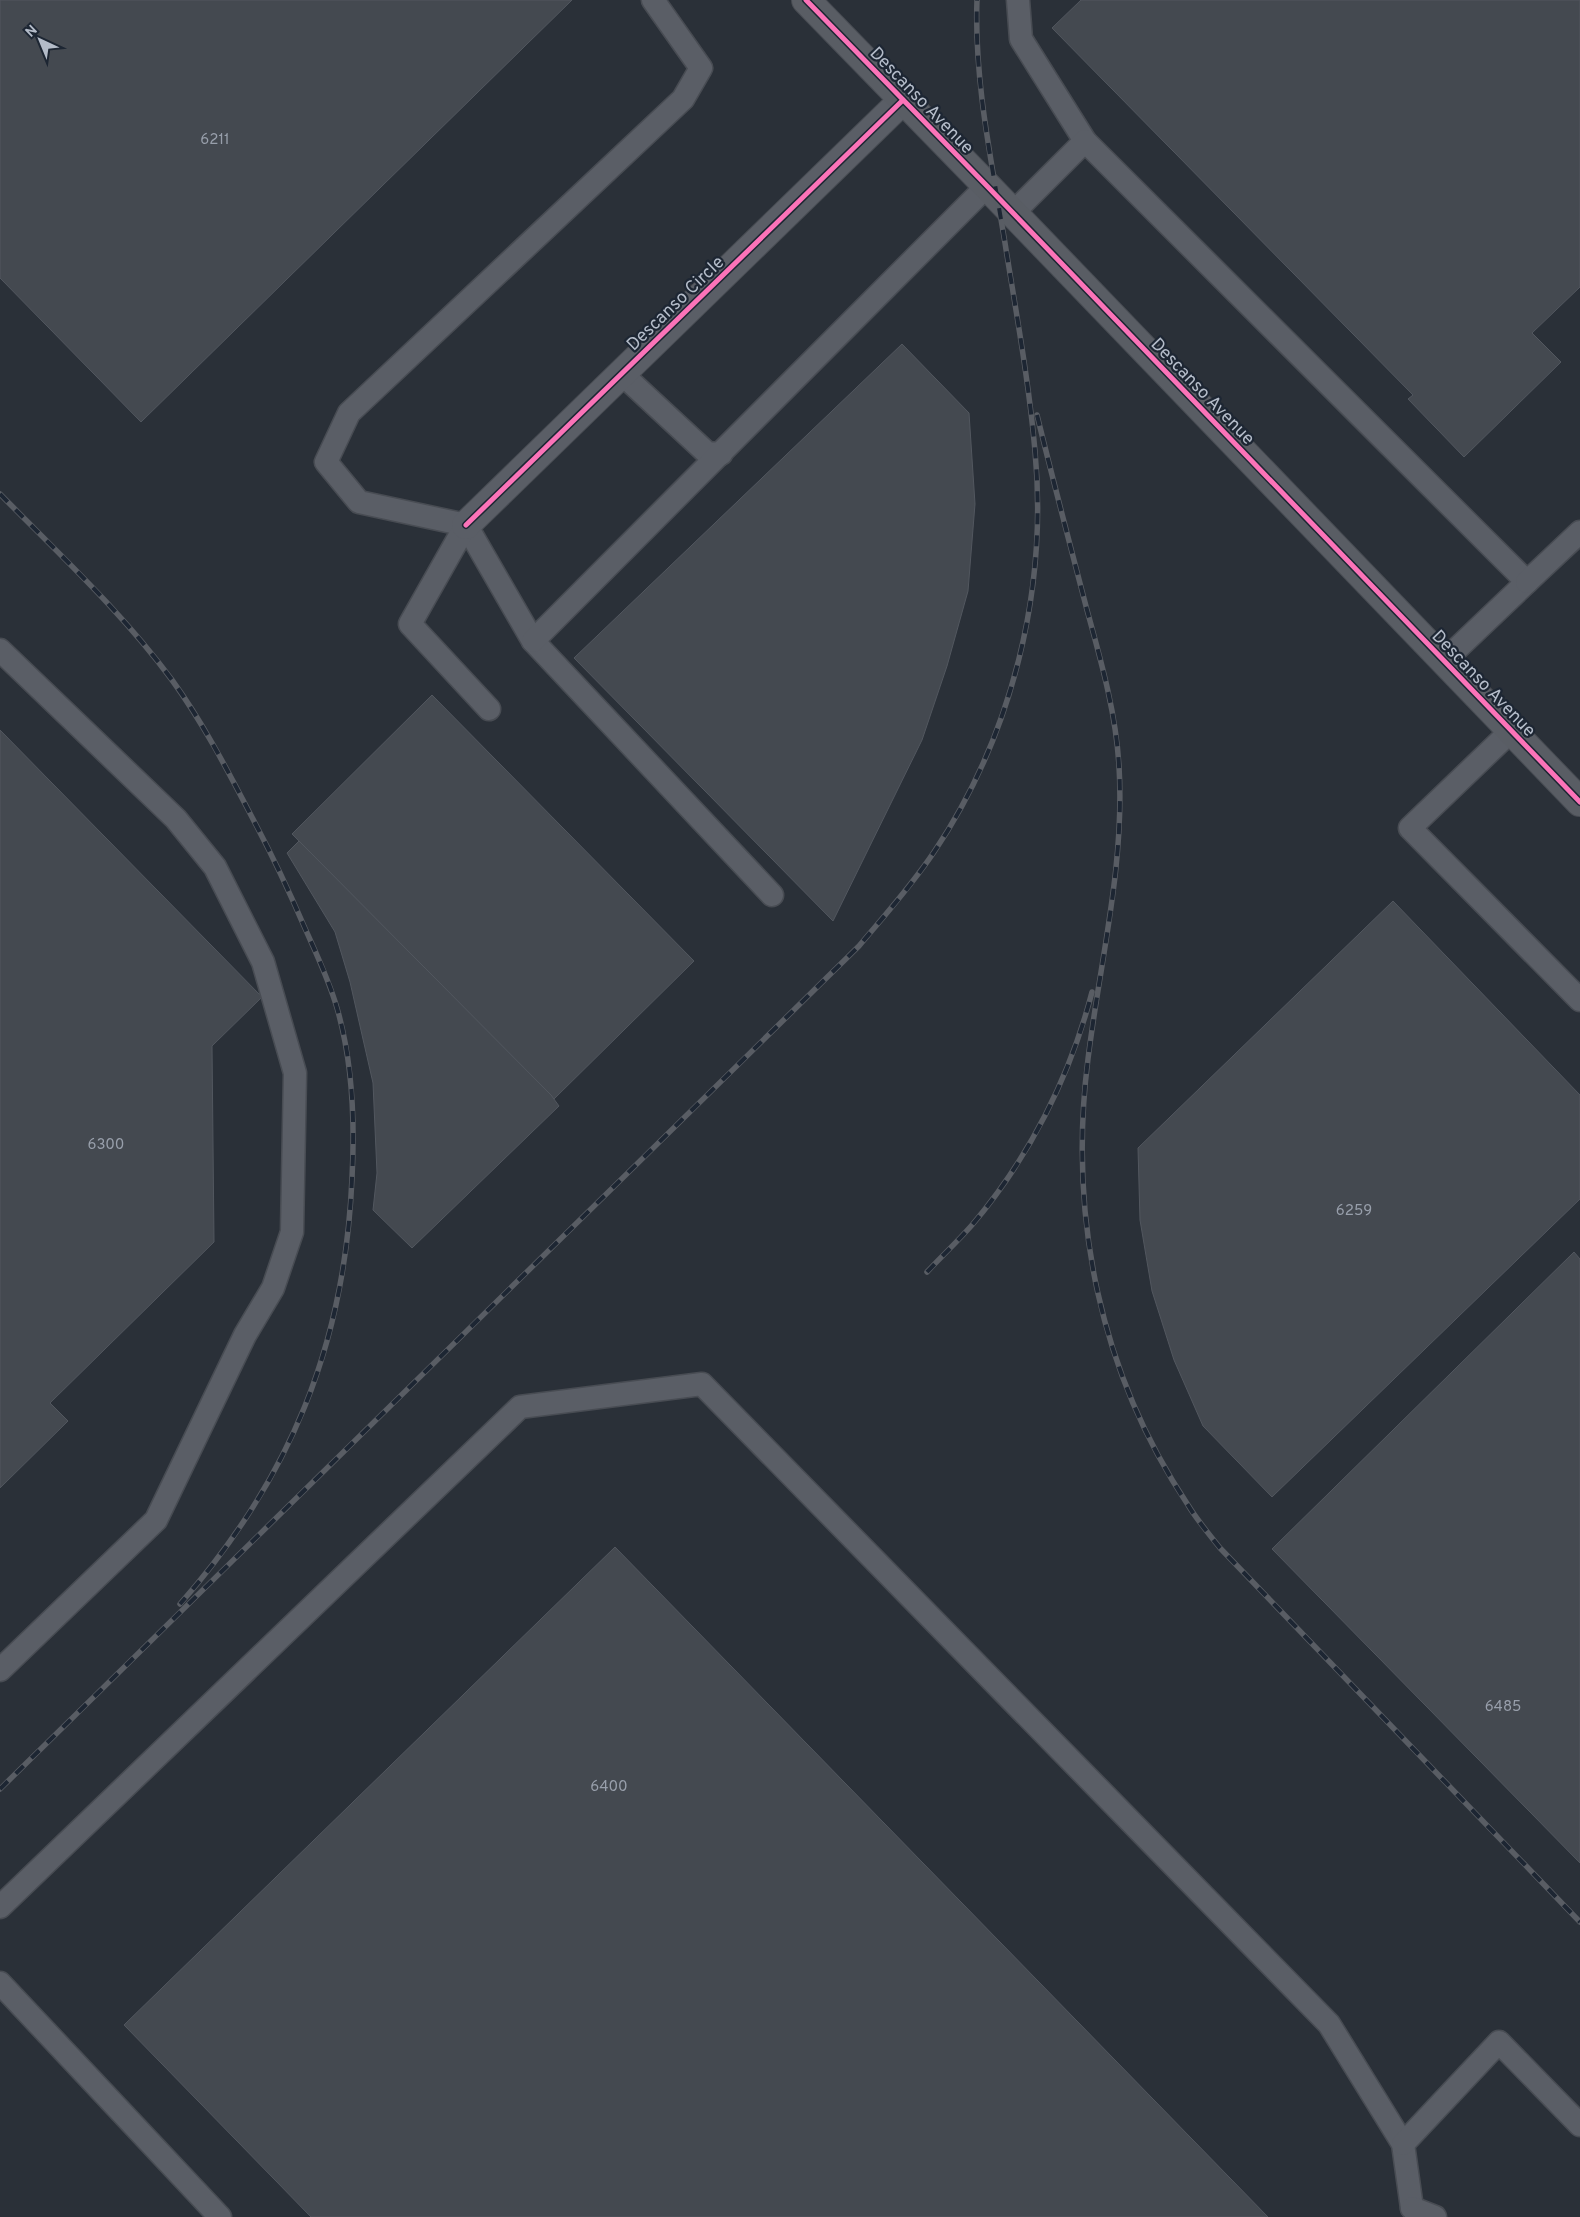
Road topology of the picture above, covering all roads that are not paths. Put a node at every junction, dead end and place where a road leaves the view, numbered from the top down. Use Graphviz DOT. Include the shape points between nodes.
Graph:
graph roads {
  1 [pos="653,0"];
  2 [pos="806,0"];
  3 [pos="1018,0"];
  4 [pos="903,100"];
  5 [pos="1085,141"];
  6 [pos="987,186"];
  7 [pos="1012,213"];
  8 [pos="622,374"];
  9 [pos="721,454"];
  10 [pos="466,525"];
  11 [pos="1580,532"];
  12 [pos="1527,582"];
  13 [pos="533,641"];
  14 [pos="0,650"];
  15 [pos="1444,661"];
  16 [pos="489,709"];
  17 [pos="1511,730"];
  18 [pos="1580,802"];
  19 [pos="772,895"];
  20 [pos="1580,1000"];
  21 [pos="0,1670"];
  22 [pos="0,1907"];
  23 [pos="0,1983"];
  24 [pos="1580,2125"];
  25 [pos="1402,2144"];
  26 [pos="1408,2213"];
  27 [pos="220,2217"];
  28 [pos="1435,2217"];
  1 -- 10 [label="lane" via="701,68 683,99 350,412 326,462 359,502"];
  2 -- 4 [label="street, Descanso Avenue"];
  3 -- 5 [label="lane" via="1021,39"];
  4 -- 6 [label="street, Descanso Avenue"];
  4 -- 8 [label="street, Descanso Circle"];
  5 -- 7 [label="lane"];
  5 -- 12 [label="lane"];
  6 -- 7 [label="street, Descanso Avenue"];
  6 -- 9 [label="lane"];
  7 -- 15 [label="street, Descanso Avenue"];
  8 -- 9 [label="lane" via="707,453"];
  8 -- 10 [label="street, Descanso Circle"];
  9 -- 13 [label="lane"];
  10 -- 13 [label="lane"];
  10 -- 16 [label="lane" via="410,624"];
  11 -- 12 [label="lane"];
  12 -- 15 [label="lane"];
  13 -- 19 [label="lane"];
  14 -- 21 [label="lane" via="176,820 215,867 263,962 295,1073 292,1232 273,1288 245,1335 156,1520"];
  15 -- 17 [label="street, Descanso Avenue"];
  17 -- 18 [label="street, Descanso Avenue"];
  17 -- 20 [label="lane" via="1410,828"];
  22 -- 25 [label="lane" via="520,1407 702,1384 1329,2024"];
  23 -- 27 [label="lane"];
  24 -- 25 [label="lane" via="1499,2042"];
  25 -- 26 [label="lane"];
  26 -- 28 [label="lane"];
}
